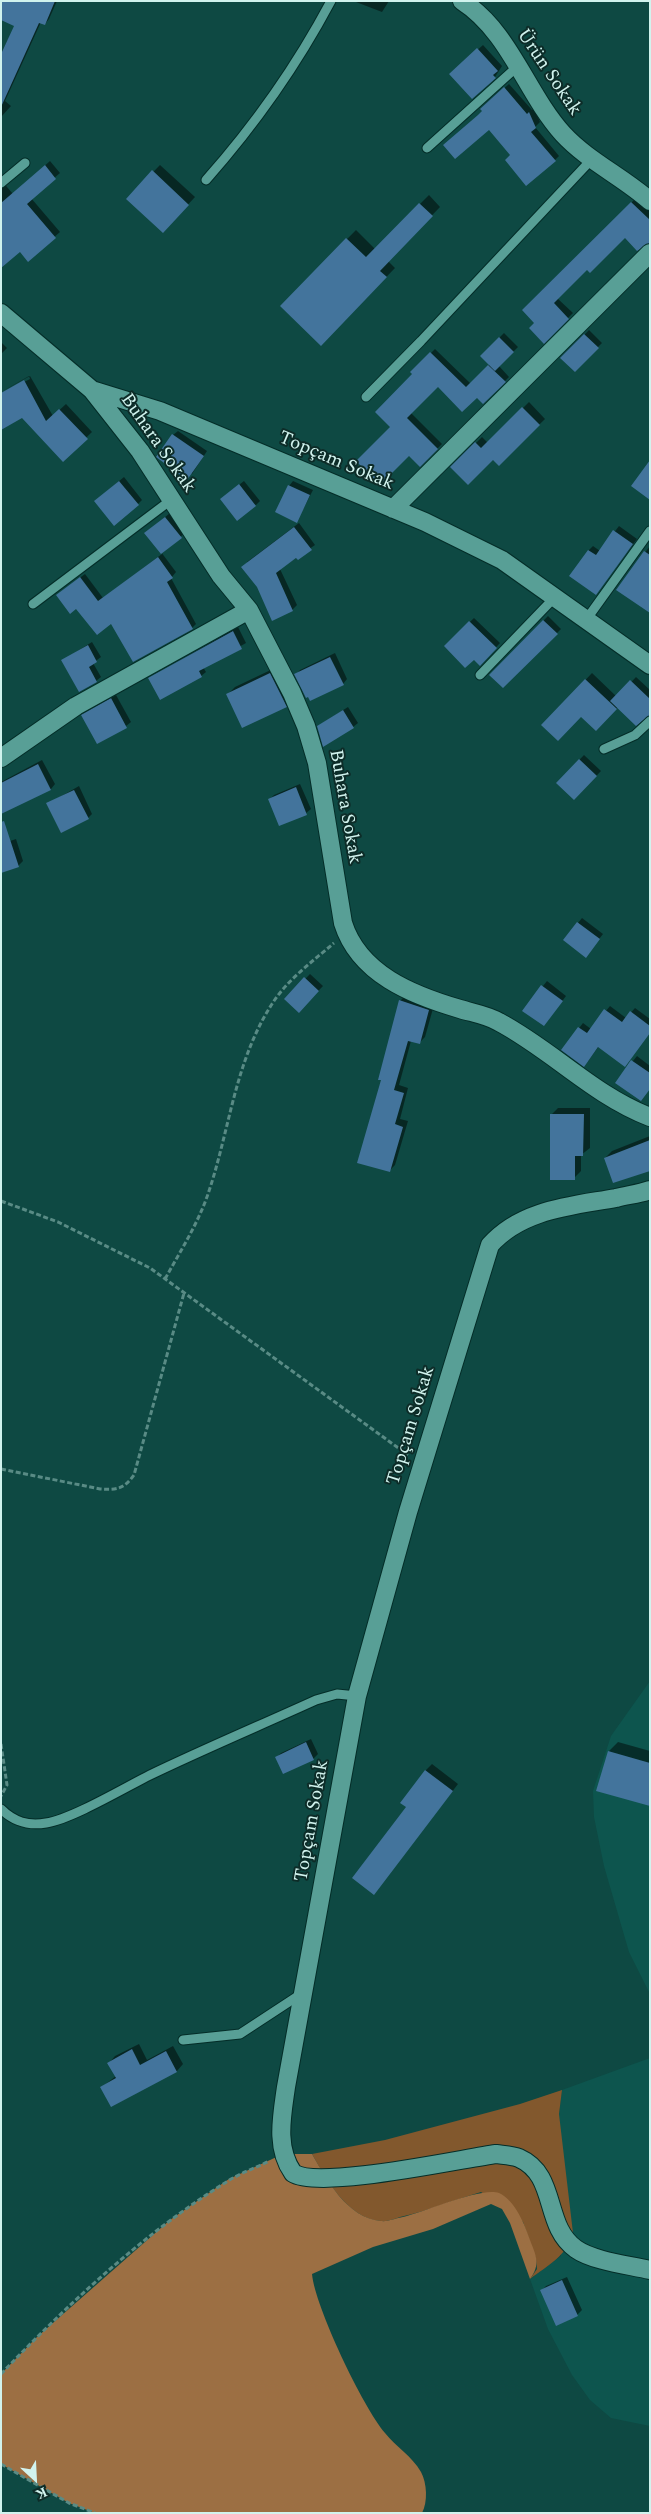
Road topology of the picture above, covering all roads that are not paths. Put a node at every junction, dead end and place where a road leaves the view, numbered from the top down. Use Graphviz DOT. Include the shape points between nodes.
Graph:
graph roads {
  1 [pos="331,1"];
  2 [pos="462,1"];
  3 [pos="518,66"];
  4 [pos="427,148"];
  5 [pos="592,159"];
  6 [pos="25,164"];
  7 [pos="206,180"];
  8 [pos="1,183"];
  9 [pos="650,202"];
  10 [pos="650,253"];
  11 [pos="1,313"];
  12 [pos="92,390"];
  13 [pos="366,397"];
  14 [pos="170,500"];
  15 [pos="393,509"];
  16 [pos="650,530"];
  17 [pos="555,598"];
  18 [pos="34,604"];
  19 [pos="249,610"];
  20 [pos="586,620"];
  21 [pos="650,666"];
  22 [pos="480,675"];
  23 [pos="650,721"];
  24 [pos="604,749"];
  25 [pos="1,758"];
  26 [pos="650,1117"];
  27 [pos="650,1190"];
  28 [pos="357,1696"];
  29 [pos="1,1809"];
  30 [pos="304,1993"];
  31 [pos="183,2040"];
  32 [pos="650,2270"];
  1 -- 7 [label="lane" via="265,107"];
  2 -- 3 [label="street, Ürün Sokak" via="484,20"];
  3 -- 4 [label="lane"];
  3 -- 5 [label="street, Ürün Sokak" via="551,119"];
  5 -- 9 [label="street, Ürün Sokak"];
  5 -- 13 [label="lane"];
  6 -- 8 [label="lane"];
  10 -- 15 [label="street"];
  11 -- 12 [label="street, Topçam Sokak"];
  12 -- 14 [label="street, Buhara Sokak" via="140,451"];
  12 -- 15 [label="street, Topçam Sokak" via="160,411"];
  14 -- 18 [label="lane"];
  14 -- 19 [label="street, Buhara Sokak"];
  15 -- 17 [label="street, Topçam Sokak" via="502,560"];
  16 -- 20 [label="lane"];
  17 -- 20 [label="street, Topçam Sokak"];
  17 -- 22 [label="lane"];
  19 -- 25 [label="street" via="76,706"];
  19 -- 26 [label="street, Buhara Sokak" via="292,693 310,740 324,796 346,933 358,954 395,984 427,999 498,1021 593,1087"];
  20 -- 21 [label="street, Topçam Sokak"];
  23 -- 24 [label="lane" via="635,735"];
  27 -- 28 [label="street, Topçam Sokak" via="534,1215 516,1222 490,1245 422,1465"];
  28 -- 29 [label="lane" via="337,1694 316,1700 49,1823 24,1823"];
  28 -- 30 [label="street, Topçam Sokak"];
  30 -- 31 [label="lane" via="240,2034"];
  30 -- 32 [label="street, Topçam Sokak" via="281,2123 283,2154 293,2173 314,2179 344,2178 496,2154 518,2157 535,2168 546,2183 553,2214 564,2236 575,2248 588,2255"];
}
